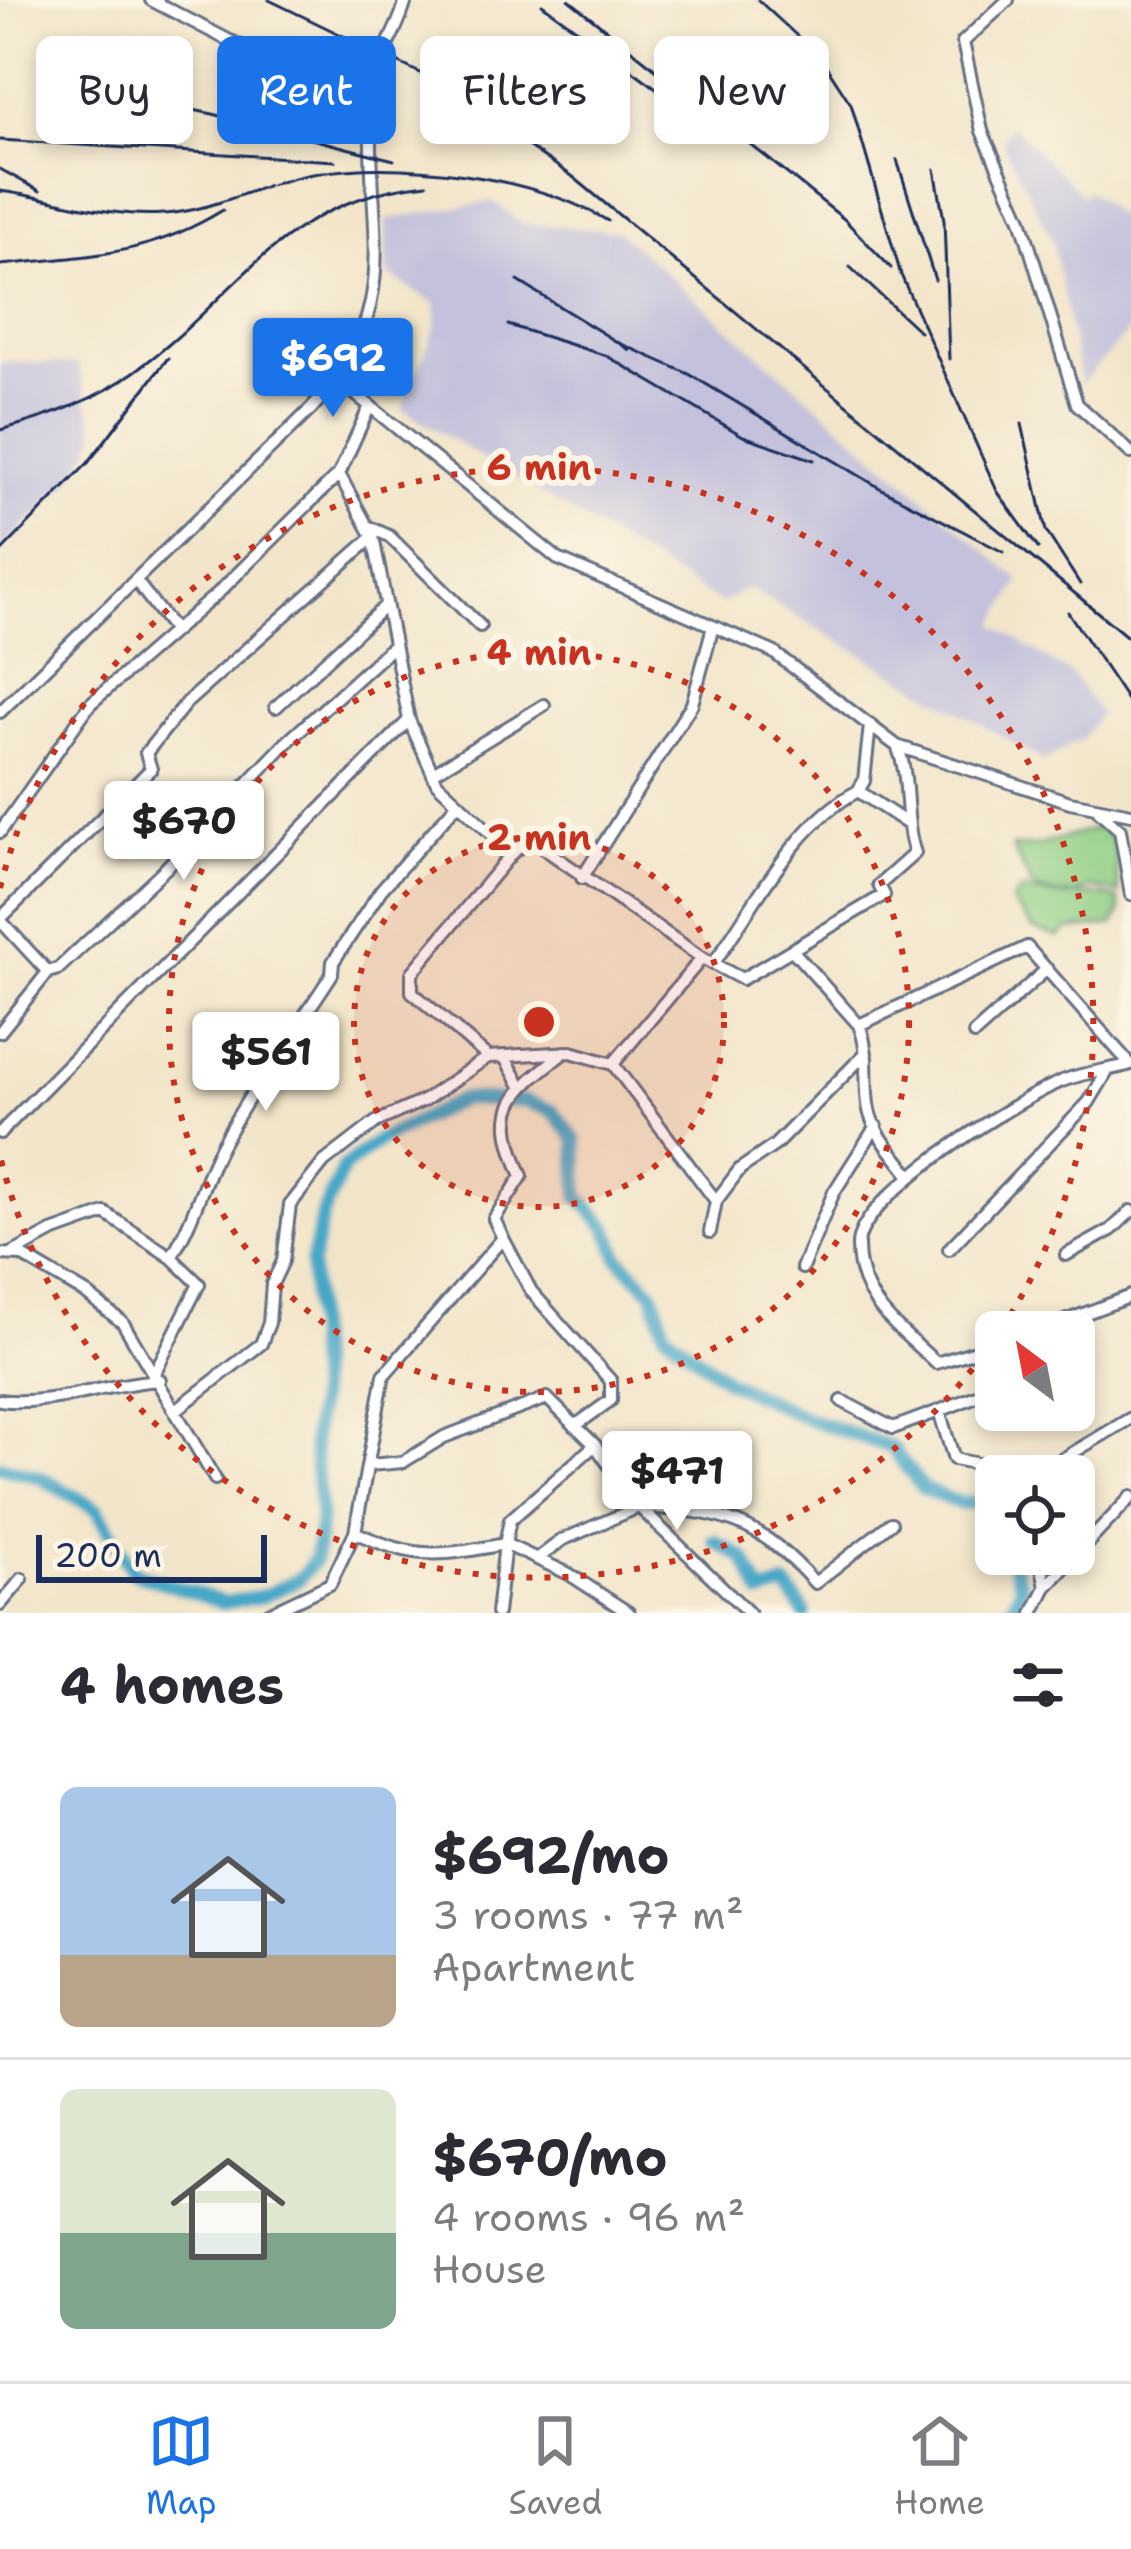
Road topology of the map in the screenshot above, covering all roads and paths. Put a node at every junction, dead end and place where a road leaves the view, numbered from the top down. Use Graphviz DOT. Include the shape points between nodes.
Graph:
graph roads {
  1 [pos="151,0"];
  2 [pos="406,0"];
  3 [pos="1008,0"];
  4 [pos="220,36"];
  5 [pos="392,36"];
  6 [pos="373,144"];
  7 [pos="338,380"];
  8 [pos="368,410"];
  9 [pos="1131,452"];
  10 [pos="339,474"];
  11 [pos="369,531"];
  12 [pos="136,581"];
  13 [pos="384,607"];
  14 [pos="480,626"];
  15 [pos="173,629"];
  16 [pos="712,630"];
  17 [pos="391,648"];
  18 [pos="544,705"];
  19 [pos="276,707"];
  20 [pos="0,712"];
  21 [pos="410,720"];
  22 [pos="870,725"];
  23 [pos="897,746"];
  24 [pos="433,773"];
  25 [pos="858,791"];
  26 [pos="458,802"];
  27 [pos="1096,809"];
  28 [pos="1131,814"];
  29 [pos="904,822"];
  30 [pos="0,832"];
  31 [pos="512,853"];
  32 [pos="582,878"];
  33 [pos="1131,895"];
  34 [pos="0,919"];
  35 [pos="794,951"];
  36 [pos="708,961"];
  37 [pos="1047,969"];
  38 [pos="47,972"];
  39 [pos="859,1024"];
  40 [pos="0,1032"];
  41 [pos="974,1034"];
  42 [pos="565,1052"];
  43 [pos="866,1053"];
  44 [pos="504,1056"];
  45 [pos="488,1057"];
  46 [pos="613,1064"];
  47 [pos="1130,1064"];
  48 [pos="1107,1072"];
  49 [pos="521,1085"];
  50 [pos="876,1126"];
  51 [pos="0,1133"];
  52 [pos="910,1174"];
  53 [pos="716,1201"];
  54 [pos="1131,1211"];
  55 [pos="710,1232"];
  56 [pos="503,1238"];
  57 [pos="949,1250"];
  58 [pos="6,1254"];
  59 [pos="1066,1256"];
  60 [pos="171,1257"];
  61 [pos="802,1268"];
  62 [pos="1131,1296"];
  63 [pos="1095,1311"];
  64 [pos="975,1351"];
  65 [pos="157,1377"];
  66 [pos="975,1396"];
  67 [pos="0,1400"];
  68 [pos="842,1401"];
  69 [pos="176,1410"];
  70 [pos="939,1411"];
  71 [pos="1131,1418"];
  72 [pos="575,1426"];
  73 [pos="595,1445"];
  74 [pos="1069,1455"];
  75 [pos="975,1463"];
  76 [pos="369,1465"];
  77 [pos="215,1479"];
  78 [pos="1131,1497"];
  79 [pos="639,1507"];
  80 [pos="891,1523"];
  81 [pos="356,1532"];
  82 [pos="505,1544"];
  83 [pos="537,1559"];
  84 [pos="1043,1575"];
  85 [pos="22,1579"];
  86 [pos="1046,1587"];
  87 [pos="0,1605"];
  88 [pos="268,1613"];
  89 [pos="497,1613"];
  90 [pos="629,1613"];
  91 [pos="749,1613"];
  92 [pos="1033,1613"];
  1 -- 4 [label="street"];
  2 -- 5 [label="street"];
  3 -- 9 [label="street" via="963,42 982,131 1021,219 1077,404"];
  6 -- 7 [label="street" via="374,303"];
  7 -- 8 [label="street"];
  7 -- 12 [label="street"];
  8 -- 10 [label="street"];
  8 -- 16 [label="street" via="558,560"];
  10 -- 11 [label="street"];
  10 -- 15 [label="street"];
  11 -- 13 [label="street"];
  11 -- 14 [label="street" via="389,536"];
  11 -- 34 [label="street" via="186,703 146,753 151,769"];
  12 -- 15 [label="street"];
  12 -- 20 [label="street"];
  13 -- 17 [label="street"];
  13 -- 19 [label="street"];
  15 -- 30 [label="street" via="72,725"];
  16 -- 22 [label="street" via="773,652"];
  16 -- 32 [label="street" via="692,704"];
  17 -- 21 [label="street"];
  17 -- 38 [label="street"];
  18 -- 24 [label="street"];
  21 -- 24 [label="street"];
  21 -- 51 [label="street"];
  22 -- 23 [label="street"];
  22 -- 25 [label="street"];
  23 -- 27 [label="street"];
  23 -- 29 [label="street"];
  24 -- 26 [label="street"];
  25 -- 29 [label="street"];
  25 -- 36 [label="street" via="833,804"];
  26 -- 31 [label="street"];
  26 -- 60 [label="street" via="381,890 333,962 218,1152"];
  27 -- 28 [label="street"];
  27 -- 33 [label="street" via="1120,830"];
  29 -- 35 [label="street" via="915,853 880,885 884,895"];
  31 -- 32 [label="street" via="530,839"];
  31 -- 45 [label="street" via="412,973 412,992"];
  32 -- 36 [label="street"];
  34 -- 38 [label="street"];
  35 -- 36 [label="street" via="742,980"];
  35 -- 39 [label="street"];
  36 -- 46 [label="street"];
  37 -- 39 [label="street" via="1027,947"];
  37 -- 41 [label="street"];
  37 -- 47 [label="street"];
  38 -- 40 [label="street"];
  39 -- 43 [label="street"];
  42 -- 44 [label="street"];
  42 -- 46 [label="street"];
  42 -- 49 [label="street"];
  43 -- 50 [label="street"];
  43 -- 53 [label="street"];
  44 -- 45 [label="street"];
  44 -- 49 [label="street"];
  45 -- 69 [label="street" via="324,1162 290,1205 261,1344"];
  46 -- 53 [label="street"];
  47 -- 48 [label="street"];
  48 -- 52 [label="street" via="1063,1080"];
  48 -- 57 [label="street" via="1089,1102"];
  49 -- 56 [label="street" via="504,1134 522,1176 494,1220"];
  50 -- 52 [label="street"];
  50 -- 61 [label="street" via="834,1192"];
  52 -- 64 [label="street" via="860,1230 857,1247 881,1316 936,1363"];
  53 -- 55 [label="street"];
  54 -- 59 [label="street"];
  56 -- 72 [label="street" via="531,1291 610,1381 611,1400"];
  56 -- 76 [label="street" via="384,1375"];
  58 -- 60 [label="street" via="105,1214"];
  58 -- 65 [label="street" via="88,1294 123,1323"];
  60 -- 65 [label="street" via="199,1284"];
  62 -- 63 [label="street"];
  65 -- 67 [label="street" via="27,1403"];
  65 -- 69 [label="street"];
  66 -- 70 [label="street"];
  68 -- 70 [label="street" via="892,1428"];
  69 -- 77 [label="street"];
  70 -- 75 [label="street" via="954,1459"];
  71 -- 74 [label="street"];
  72 -- 73 [label="street"];
  72 -- 76 [label="street" via="547,1397 444,1437 404,1462"];
  73 -- 79 [label="street"];
  73 -- 82 [label="street" via="510,1520"];
  76 -- 81 [label="street"];
  78 -- 86 [label="street"];
  79 -- 80 [label="street" via="732,1516 782,1546 814,1583"];
  79 -- 83 [label="street"];
  79 -- 91 [label="street"];
  81 -- 82 [label="street" via="398,1553"];
  81 -- 88 [label="street" via="330,1584"];
  82 -- 83 [label="street"];
  82 -- 89 [label="street"];
  83 -- 90 [label="street"];
  84 -- 86 [label="street"];
  85 -- 87 [label="street"];
  86 -- 92 [label="street"];
}
